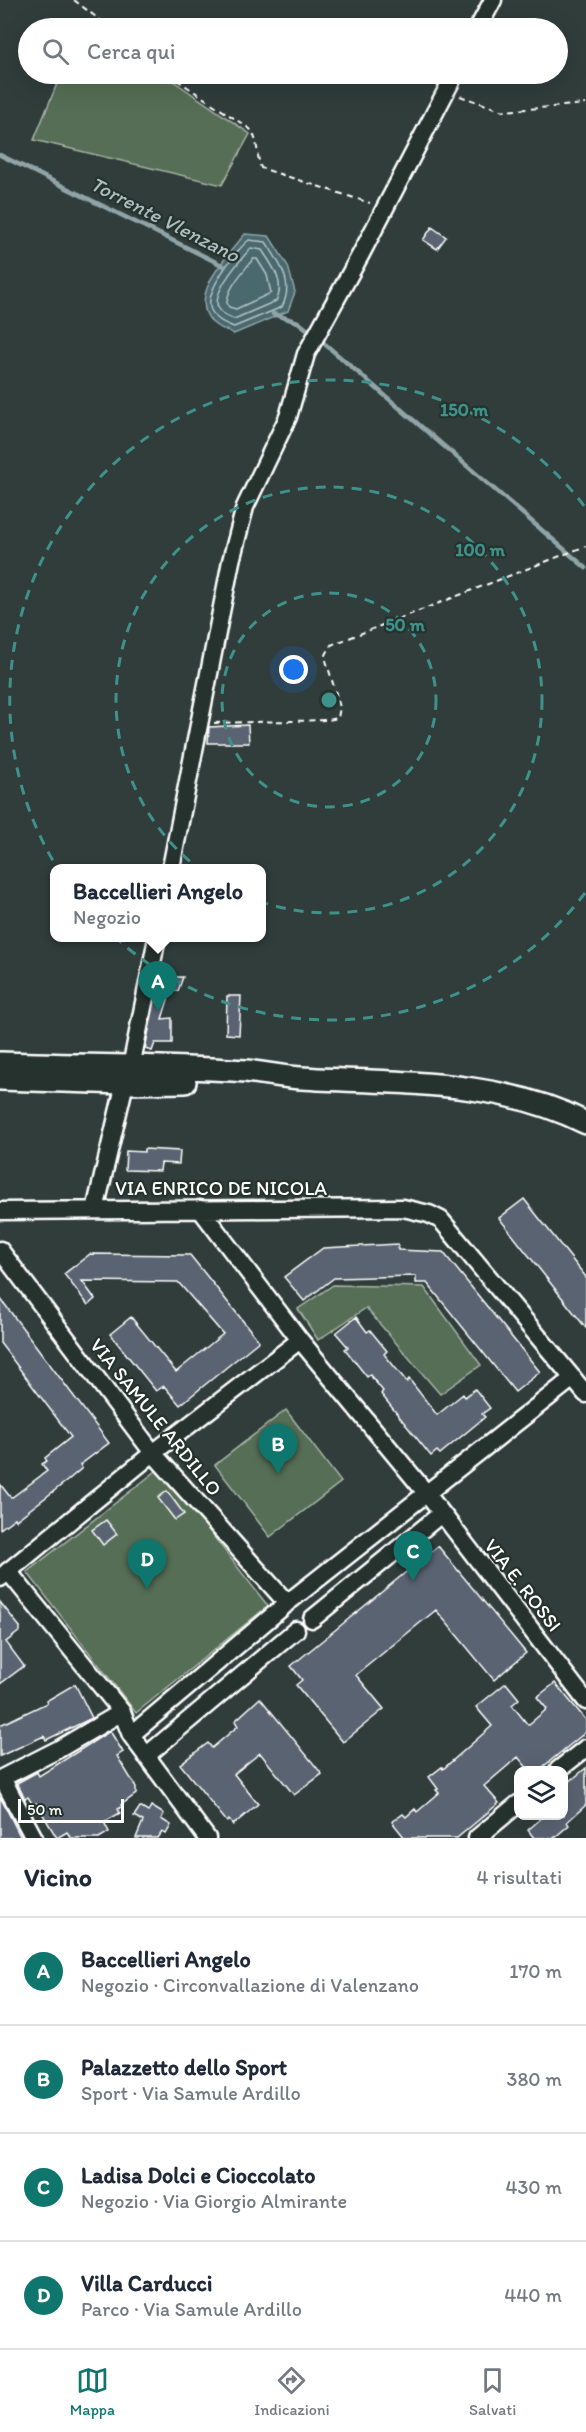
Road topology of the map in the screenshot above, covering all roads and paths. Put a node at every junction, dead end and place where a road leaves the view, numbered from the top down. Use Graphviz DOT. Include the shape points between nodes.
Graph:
graph roads {
  1 [pos="74,0"];
  2 [pos="493,0"];
  3 [pos="97,18"];
  4 [pos="483,18"];
  5 [pos="183,84"];
  6 [pos="450,84"];
  7 [pos="446,91"];
  8 [pos="586,104"];
  9 [pos="385,208"];
  10 [pos="586,546"];
  11 [pos="199,723"];
  12 [pos="172,864"];
  13 [pos="156,942"];
  14 [pos="0,1063"];
  15 [pos="128,1075"];
  16 [pos="0,1079"];
  17 [pos="586,1123"];
  18 [pos="200,1209"];
  19 [pos="95,1210"];
  20 [pos="0,1211"];
  21 [pos="0,1250"];
  22 [pos="300,1340"];
  23 [pos="573,1378"];
  24 [pos="586,1394"];
  25 [pos="153,1454"];
  26 [pos="427,1494"];
  27 [pos="441,1514"];
  28 [pos="396,1520"];
  29 [pos="411,1539"];
  30 [pos="4,1574"];
  31 [pos="287,1603"];
  32 [pos="312,1619"];
  33 [pos="296,1630"];
  34 [pos="586,1701"];
  35 [pos="165,1707"];
  36 [pos="122,1712"];
  37 [pos="182,1727"];
  38 [pos="131,1735"];
  39 [pos="586,1748"];
  40 [pos="146,1756"];
  41 [pos="563,1766"];
  42 [pos="1,1778"];
  43 [pos="514,1808"];
  44 [pos="34,1838"];
  45 [pos="207,1838"];
  46 [pos="477,1838"];
  1 -- 3 [label="path"];
  2 -- 4 [label="street"];
  5 -- 9 [label="path" via="250,129 256,136 261,168"];
  6 -- 7 [label="street"];
  7 -- 8 [label="path" via="504,111"];
  7 -- 9 [label="street"];
  9 -- 11 [label="street" via="306,354 288,417 245,507"];
  10 -- 11 [label="path" via="331,645 325,657 340,707 338,718"];
  11 -- 12 [label="street"];
  13 -- 15 [label="street"];
  14 -- 15 [label="main road"];
  15 -- 16 [label="main road"];
  15 -- 17 [label="main road" via="247,1071 297,1078 436,1084 498,1092 558,1109"];
  15 -- 19 [label="street"];
  18 -- 19 [label="street, VIA ENRICO DE NICOLA"];
  18 -- 22 [label="street, VIA E. ROSSI"];
  18 -- 23 [label="street, VIA ENRICO DE NICOLA" via="403,1208 429,1214 441,1220"];
  19 -- 20 [label="street, VIA ENRICO DE NICOLA"];
  21 -- 25 [label="street, VIA SAMULE ARDILLO"];
  22 -- 25 [label="street"];
  22 -- 26 [label="street, VIA E. ROSSI"];
  23 -- 24 [label="street"];
  23 -- 26 [label="street"];
  25 -- 30 [label="street"];
  25 -- 31 [label="street, VIA SAMULE ARDILLO"];
  26 -- 27 [label="street, VIA E. ROSSI"];
  26 -- 28 [label="street"];
  27 -- 29 [label="street"];
  27 -- 34 [label="street, VIA E. ROSSI"];
  28 -- 29 [label="street"];
  28 -- 31 [label="street"];
  29 -- 32 [label="street"];
  30 -- 36 [label="street"];
  31 -- 32 [label="street" via="301,1600 309,1605"];
  31 -- 33 [label="street" via="282,1612 283,1622"];
  31 -- 35 [label="street"];
  32 -- 33 [label="street" via="306,1627"];
  33 -- 37 [label="street"];
  35 -- 37 [label="street"];
  35 -- 38 [label="street"];
  36 -- 38 [label="street"];
  36 -- 42 [label="street"];
  37 -- 40 [label="street"];
  38 -- 40 [label="street"];
  39 -- 41 [label="street"];
  40 -- 45 [label="street"];
  42 -- 44 [label="street"];
  43 -- 46 [label="street"];
}
